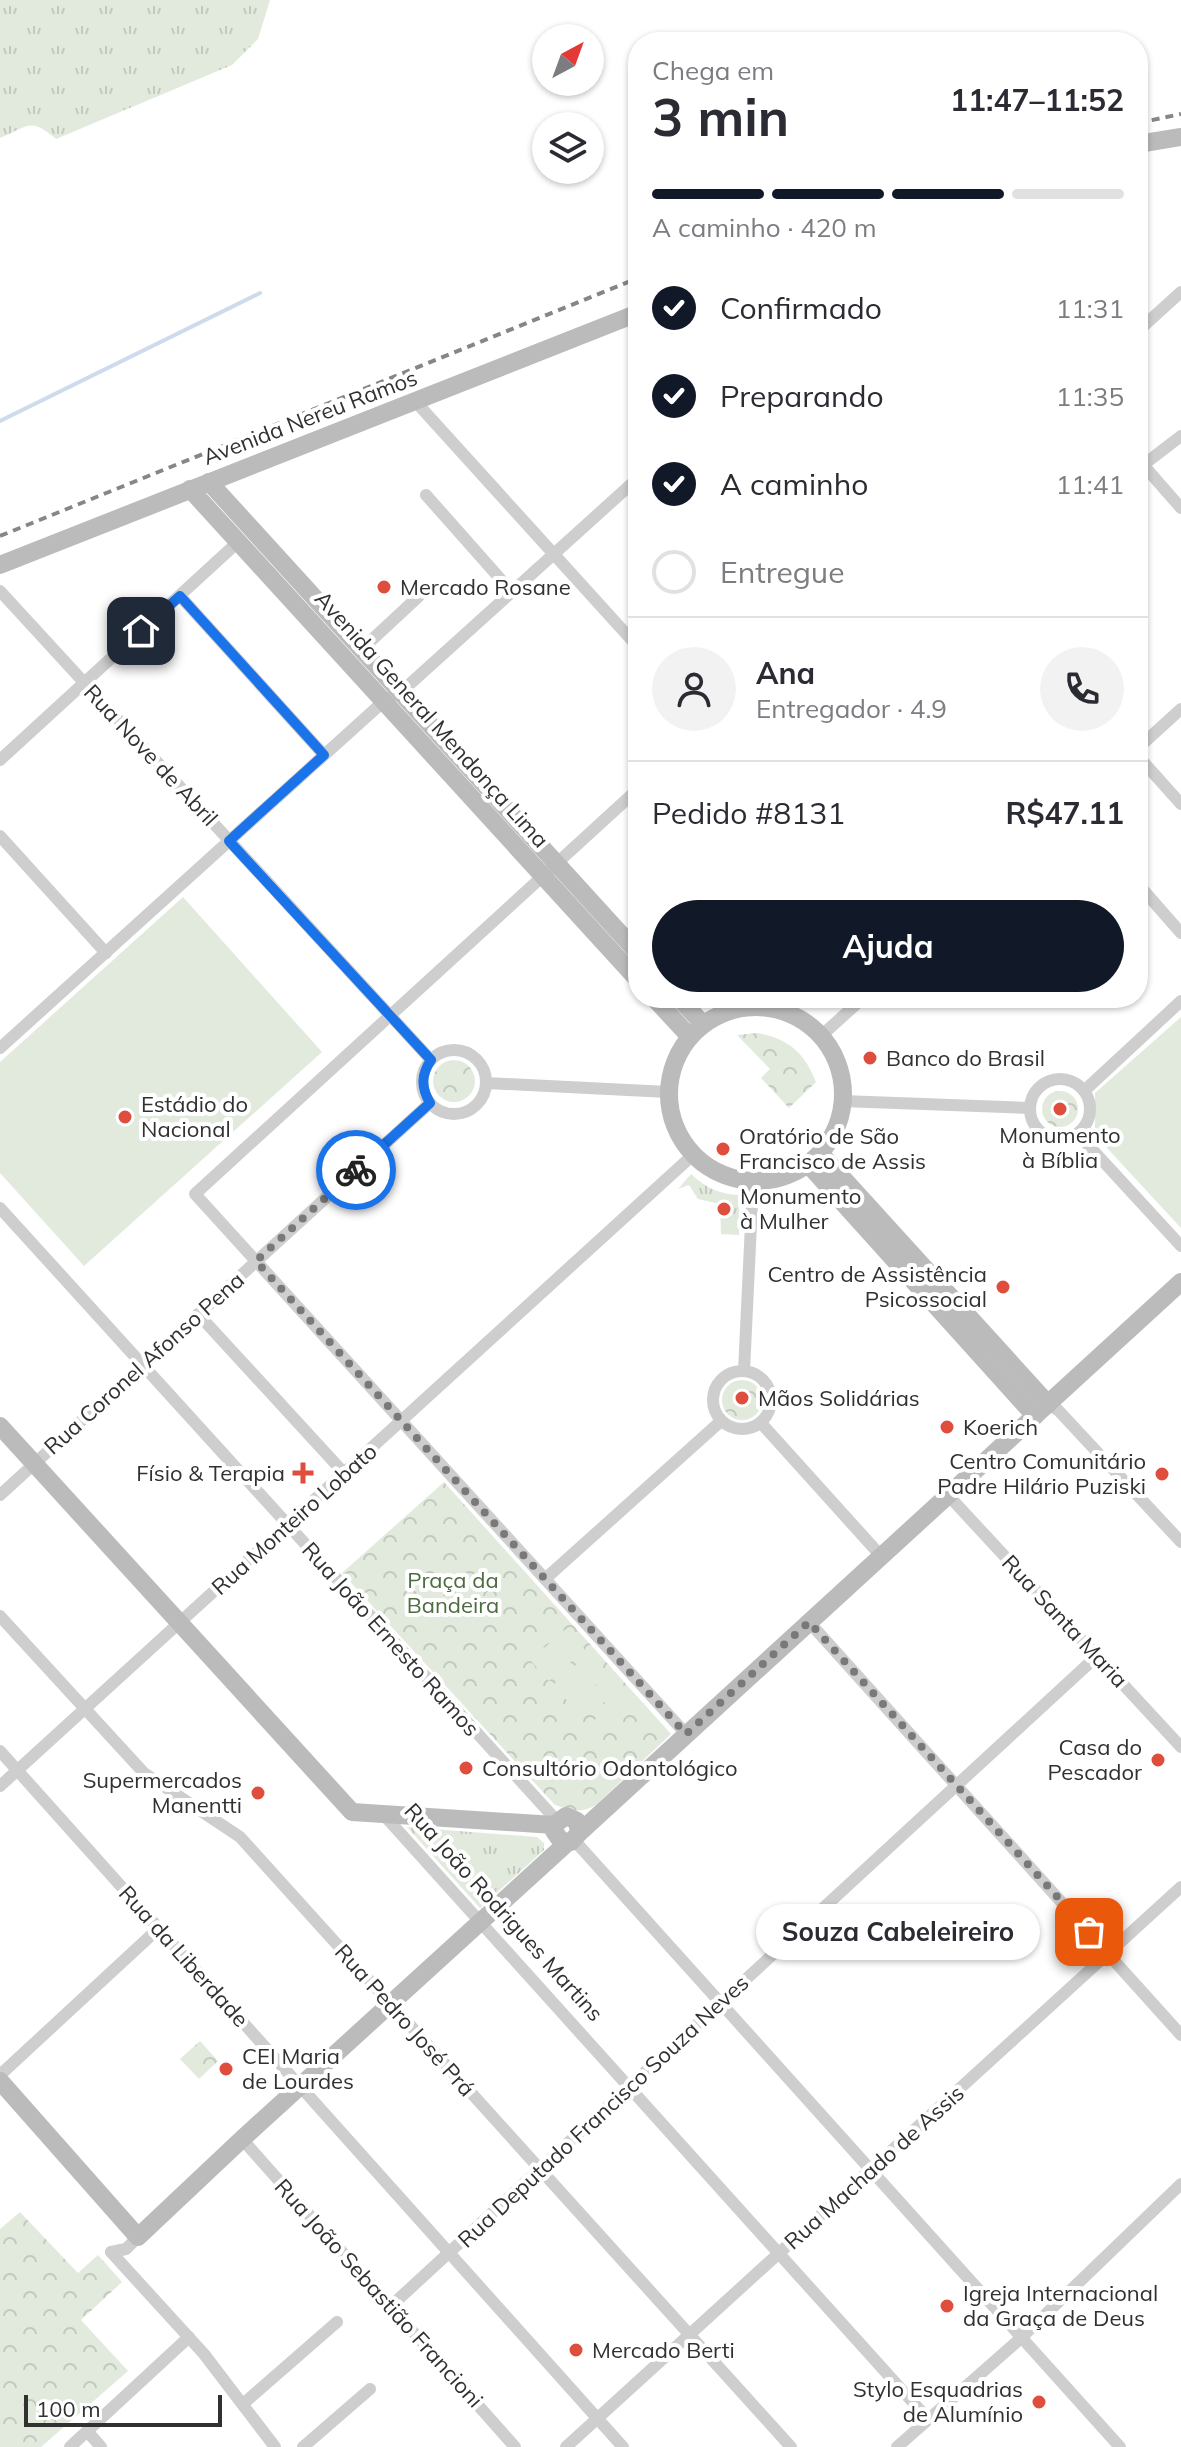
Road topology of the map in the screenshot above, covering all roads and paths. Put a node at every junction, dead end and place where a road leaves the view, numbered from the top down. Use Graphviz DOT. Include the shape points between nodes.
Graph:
graph roads {
  1 [pos="1181,137"];
  2 [pos="1148,142"];
  3 [pos="1181,292"];
  4 [pos="628,317"];
  5 [pos="1148,322"];
  6 [pos="415,401"];
  7 [pos="1181,436"];
  8 [pos="1148,459"];
  9 [pos="1148,473"];
  10 [pos="209,482"];
  11 [pos="628,487"];
  12 [pos="190,489"];
  13 [pos="426,495"];
  14 [pos="1181,508"];
  15 [pos="238,542"];
  16 [pos="554,554"];
  17 [pos="0,565"];
  18 [pos="0,591"];
  19 [pos="512,592"];
  20 [pos="180,596"];
  21 [pos="419,596"];
  22 [pos="628,636"];
  23 [pos="362,649"];
  24 [pos="84,683"];
  25 [pos="401,692"];
  26 [pos="384,701"];
  27 [pos="1181,709"];
  28 [pos="1148,739"];
  29 [pos="324,755"];
  30 [pos="0,760"];
  31 [pos="1148,767"];
  32 [pos="628,798"];
  33 [pos="1181,804"];
  34 [pos="0,836"];
  35 [pos="229,841"];
  36 [pos="550,870"];
  37 [pos="1148,895"];
  38 [pos="1181,933"];
  39 [pos="628,944"];
  40 [pos="106,953"];
  41 [pos="628,968"];
  42 [pos="1181,1001"];
  43 [pos="667,1008"];
  44 [pos="684,1008"];
  45 [pos="737,1008"];
  46 [pos="776,1008"];
  47 [pos="852,1008"];
  48 [pos="390,1015"];
  49 [pos="697,1031"];
  50 [pos="821,1036"];
  51 [pos="0,1048"];
  52 [pos="431,1060"];
  53 [pos="486,1083"];
  54 [pos="1084,1091"];
  55 [pos="668,1092"];
  56 [pos="842,1101"];
  57 [pos="430,1103"];
  58 [pos="1030,1108"];
  59 [pos="1078,1134"];
  60 [pos="694,1154"];
  61 [pos="814,1158"];
  62 [pos="753,1182"];
  63 [pos="0,1208"];
  64 [pos="1181,1246"];
  65 [pos="256,1261"];
  66 [pos="1180,1284"];
  67 [pos="198,1314"];
  68 [pos="142,1365"];
  69 [pos="744,1371"];
  70 [pos="1042,1410"];
  71 [pos="401,1421"];
  72 [pos="721,1421"];
  73 [pos="761,1423"];
  74 [pos="0,1426"];
  75 [pos="34,1464"];
  76 [pos="344,1473"];
  77 [pos="0,1495"];
  78 [pos="948,1495"];
  79 [pos="287,1525"];
  80 [pos="1181,1542"];
  81 [pos="881,1556"];
  82 [pos="545,1579"];
  83 [pos="0,1616"];
  84 [pos="809,1622"];
  85 [pos="179,1623"];
  86 [pos="1097,1656"];
  87 [pos="84,1710"];
  88 [pos="686,1734"];
  89 [pos="1181,1747"];
  90 [pos="0,1751"];
  91 [pos="18,1770"];
  92 [pos="956,1785"];
  93 [pos="0,1786"];
  94 [pos="383,1814"];
  95 [pos="567,1830"];
  96 [pos="1181,1887"];
  97 [pos="480,1921"];
  98 [pos="159,1928"];
  99 [pos="1108,1954"];
  100 [pos="721,2002"];
  101 [pos="390,2003"];
  102 [pos="1181,2035"];
  103 [pos="0,2078"];
  104 [pos="300,2086"];
  105 [pos="629,2087"];
  106 [pos="242,2139"];
  107 [pos="540,2169"];
  108 [pos="871,2169"];
  109 [pos="1181,2184"];
  110 [pos="132,2243"];
  111 [pos="449,2253"];
  112 [pos="779,2253"];
  113 [pos="122,2264"];
  114 [pos="391,2306"];
  115 [pos="337,2322"];
  116 [pos="689,2335"];
  117 [pos="189,2337"];
  118 [pos="1021,2338"];
  119 [pos="370,2389"];
  120 [pos="243,2404"];
  121 [pos="598,2418"];
  122 [pos="928,2419"];
  123 [pos="87,2431"];
  124 [pos="70,2447"];
  125 [pos="101,2447"];
  126 [pos="275,2447"];
  127 [pos="303,2447"];
  128 [pos="515,2447"];
  129 [pos="566,2447"];
  130 [pos="623,2447"];
  131 [pos="791,2447"];
  132 [pos="897,2447"];
  133 [pos="1120,2447"];
  1 -- 2 [label="street"];
  3 -- 5 [label="street"];
  4 -- 6 [label="street, Avenida Nereu Ramos"];
  6 -- 10 [label="street, Avenida Nereu Ramos"];
  6 -- 16 [label="street"];
  7 -- 8 [label="street"];
  9 -- 14 [label="street"];
  10 -- 12 [label="street, Avenida Nereu Ramos"];
  10 -- 23 [label="street, Avenida General Mendonça Lima"];
  11 -- 16 [label="street"];
  12 -- 15 [label="street, Avenida General Mendonça Lima"];
  12 -- 17 [label="street, Avenida Nereu Ramos"];
  13 -- 19 [label="street"];
  15 -- 20 [label="street"];
  15 -- 26 [label="street, Avenida General Mendonça Lima"];
  16 -- 19 [label="street"];
  16 -- 22 [label="street"];
  18 -- 24 [label="street, Rua Nove de Abril"];
  19 -- 25 [label="street"];
  20 -- 24 [label="street"];
  20 -- 29 [label="street"];
  21 -- 23 [label="street"];
  23 -- 25 [label="street, Avenida General Mendonça Lima"];
  24 -- 30 [label="street"];
  24 -- 35 [label="street, Rua Nove de Abril"];
  25 -- 26 [label="street"];
  25 -- 36 [label="street, Avenida General Mendonça Lima"];
  26 -- 29 [label="street"];
  26 -- 36 [label="street, Avenida General Mendonça Lima"];
  27 -- 28 [label="street"];
  29 -- 35 [label="street"];
  31 -- 33 [label="street"];
  32 -- 36 [label="street"];
  34 -- 40 [label="street"];
  35 -- 40 [label="street"];
  35 -- 48 [label="street, Rua Nove de Abril"];
  36 -- 39 [label="street, Avenida General Mendonça Lima"];
  36 -- 41 [label="street, Avenida General Mendonça Lima"];
  36 -- 48 [label="street"];
  37 -- 38 [label="street"];
  40 -- 51 [label="street"];
  42 -- 54 [label="street"];
  43 -- 49 [label="street"];
  44 -- 49 [label="street"];
  45 -- 49 [label="street" via="719,1013"];
  46 -- 50 [label="street"];
  47 -- 50 [label="street"];
  48 -- 52 [label="street, Rua Nove de Abril"];
  48 -- 65 [label="street" via="195,1194"];
  49 -- 55 [label="street" via="679,1050"];
  50 -- 56 [label="street" via="834,1056"];
  52 -- 53 [label="street" via="449,1051 469,1054 483,1067"];
  52 -- 57 [label="street" via="423,1084"];
  53 -- 55 [label="street"];
  53 -- 57 [label="street" via="481,1098 466,1111 446,1112"];
  54 -- 58 [label="street" via="1069,1080 1051,1080 1036,1091"];
  54 -- 59 [label="street" via="1089,1119"];
  55 -- 60 [label="street" via="671,1114"];
  56 -- 58 [label="street"];
  56 -- 61 [label="street" via="833,1134"];
  57 -- 65 [label="street, Rua Coronel Afonso Pena"];
  58 -- 59 [label="street" via="1035,1126 1050,1138"];
  59 -- 64 [label="street"];
  60 -- 62 [label="street" via="717,1171"];
  60 -- 71 [label="street, Rua Monteiro Lobato"];
  61 -- 62 [label="street" via="792,1173"];
  61 -- 70 [label="street"];
  62 -- 69 [label="street"];
  63 -- 68 [label="street, Rua João Ernesto Ramos"];
  65 -- 67 [label="street, Rua Coronel Afonso Pena"];
  65 -- 71 [label="street"];
  66 -- 70 [label="street"];
  67 -- 68 [label="street, Rua Coronel Afonso Pena"];
  67 -- 76 [label="street"];
  68 -- 75 [label="street, Rua Coronel Afonso Pena"];
  68 -- 79 [label="street, Rua João Ernesto Ramos"];
  69 -- 72 [label="street" via="726,1375 715,1388 712,1405"];
  69 -- 73 [label="street" via="760,1377 770,1392 770,1409"];
  70 -- 78 [label="street"];
  70 -- 80 [label="street" via="1058,1410"];
  71 -- 76 [label="street, Rua Monteiro Lobato"];
  71 -- 82 [label="street"];
  72 -- 73 [label="street" via="740,1430"];
  72 -- 82 [label="street"];
  73 -- 81 [label="street"];
  74 -- 75 [label="street, Rua João Rodrigues Martins"];
  75 -- 77 [label="street, Rua Coronel Afonso Pena"];
  75 -- 85 [label="street, Rua João Rodrigues Martins"];
  76 -- 79 [label="street, Rua Monteiro Lobato"];
  78 -- 81 [label="street"];
  78 -- 86 [label="street, Rua Santa Maria"];
  79 -- 85 [label="street, Rua Monteiro Lobato"];
  79 -- 95 [label="street, Rua João Ernesto Ramos"];
  81 -- 84 [label="street"];
  82 -- 88 [label="street"];
  83 -- 87 [label="street, Rua Pedro José Prá"];
  84 -- 88 [label="street"];
  84 -- 92 [label="street"];
  85 -- 87 [label="street, Rua Monteiro Lobato"];
  85 -- 94 [label="street, Rua João Rodrigues Martins" via="352,1812"];
  86 -- 89 [label="street, Rua Santa Maria"];
  86 -- 92 [label="street, Rua Deputado Francisco Souza Neves"];
  87 -- 91 [label="street, Rua Monteiro Lobato"];
  87 -- 101 [label="street, Rua Pedro José Prá" via="144,1773 240,1837"];
  88 -- 95 [label="street" via="598,1815"];
  90 -- 91 [label="street, Rua da Liberdade"];
  91 -- 93 [label="street, Rua Monteiro Lobato"];
  91 -- 98 [label="street, Rua da Liberdade"];
  92 -- 99 [label="street"];
  92 -- 100 [label="street, Rua Deputado Francisco Souza Neves"];
  94 -- 95 [label="street"];
  94 -- 97 [label="street, Rua João Rodrigues Martins"];
  95 -- 97 [label="street"];
  95 -- 100 [label="street, Rua João Ernesto Ramos"];
  96 -- 99 [label="street, Rua Machado de Assis"];
  97 -- 101 [label="street"];
  97 -- 105 [label="street, Rua João Rodrigues Martins"];
  98 -- 103 [label="street"];
  98 -- 104 [label="street, Rua da Liberdade"];
  99 -- 102 [label="street"];
  99 -- 108 [label="street, Rua Machado de Assis"];
  100 -- 105 [label="street, Rua Deputado Francisco Souza Neves"];
  100 -- 108 [label="street, Rua João Ernesto Ramos"];
  101 -- 104 [label="street"];
  101 -- 107 [label="street, Rua Pedro José Prá"];
  103 -- 110 [label="street"];
  104 -- 106 [label="street"];
  104 -- 111 [label="street, Rua da Liberdade"];
  105 -- 107 [label="street, Rua Deputado Francisco Souza Neves"];
  105 -- 112 [label="street, Rua João Rodrigues Martins"];
  106 -- 110 [label="street"];
  106 -- 114 [label="street, Rua João Sebastião Francioni"];
  107 -- 111 [label="street, Rua Deputado Francisco Souza Neves"];
  107 -- 116 [label="street, Rua Pedro José Prá"];
  108 -- 112 [label="street, Rua Machado de Assis"];
  108 -- 118 [label="street, Rua João Ernesto Ramos"];
  109 -- 118 [label="street"];
  110 -- 113 [label="street"];
  110 -- 113 [label="street" via="111,2252"];
  111 -- 114 [label="street, Rua Deputado Francisco Souza Neves"];
  111 -- 121 [label="street, Rua da Liberdade"];
  112 -- 116 [label="street, Rua Machado de Assis"];
  112 -- 122 [label="street, Rua João Rodrigues Martins"];
  113 -- 117 [label="street"];
  114 -- 128 [label="street, Rua João Sebastião Francioni"];
  115 -- 120 [label="street"];
  116 -- 121 [label="street, Rua Machado de Assis"];
  116 -- 131 [label="street, Rua Pedro José Prá"];
  117 -- 120 [label="street"];
  117 -- 123 [label="street"];
  118 -- 122 [label="street"];
  118 -- 133 [label="street, Rua João Ernesto Ramos"];
  119 -- 127 [label="street"];
  120 -- 126 [label="street"];
  121 -- 129 [label="street, Rua Machado de Assis"];
  121 -- 130 [label="street, Rua da Liberdade"];
  122 -- 132 [label="street"];
  123 -- 124 [label="street"];
  123 -- 125 [label="street"];
}
